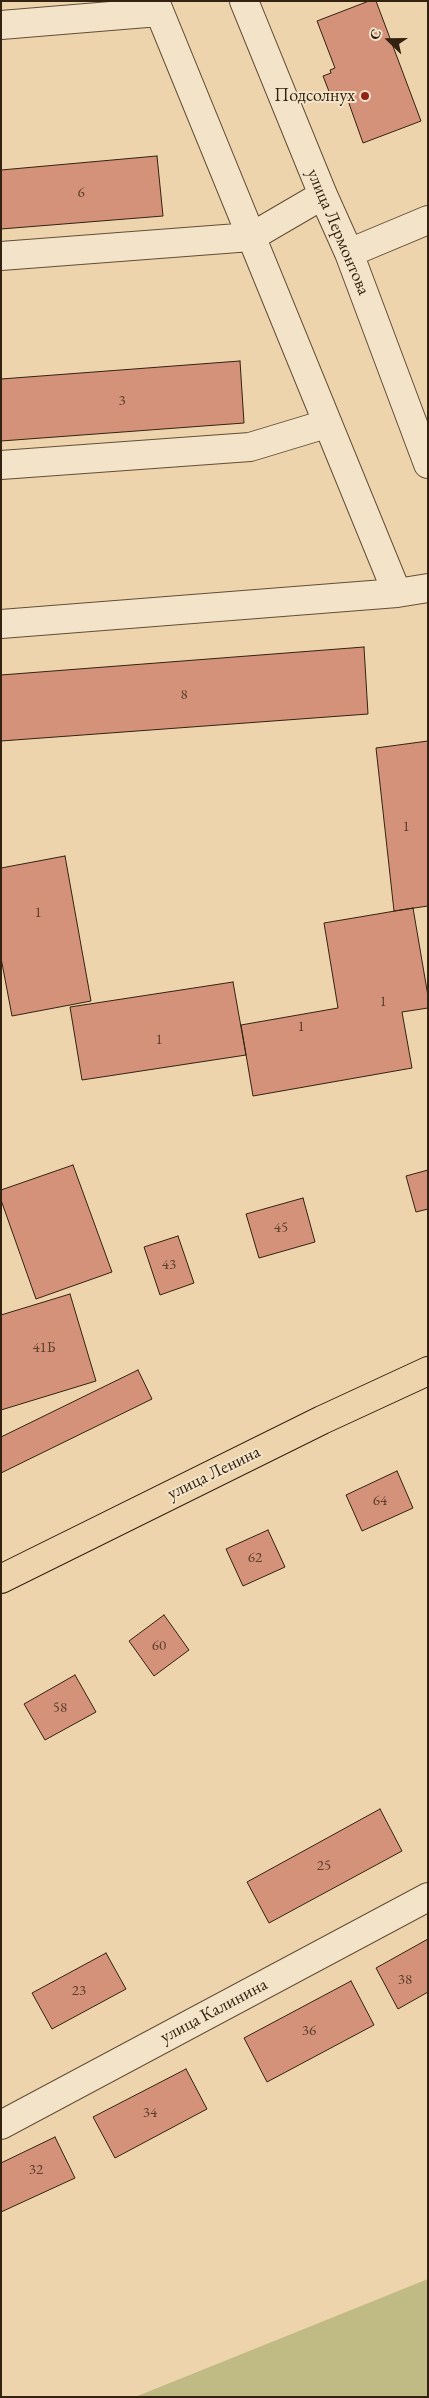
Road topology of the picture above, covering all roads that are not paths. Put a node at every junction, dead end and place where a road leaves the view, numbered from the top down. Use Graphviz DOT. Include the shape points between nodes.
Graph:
graph roads {
  1 [pos="244,1"];
  2 [pos="157,7"];
  3 [pos="1,25"];
  4 [pos="322,195"];
  5 [pos="428,220"];
  6 [pos="251,238"];
  7 [pos="349,253"];
  8 [pos="1,256"];
  9 [pos="326,424"];
  10 [pos="428,464"];
  11 [pos="1,465"];
  12 [pos="428,588"];
  13 [pos="397,593"];
  14 [pos="1,624"];
  15 [pos="428,1371"];
  16 [pos="1,1579"];
  17 [pos="428,1897"];
  18 [pos="1,2125"];
  1 -- 4 [label="street, улица Лермонтова"];
  2 -- 3 [label="street"];
  2 -- 6 [label="street"];
  4 -- 6 [label="street"];
  4 -- 7 [label="street, улица Лермонтова"];
  5 -- 7 [label="street"];
  6 -- 8 [label="street"];
  6 -- 9 [label="street"];
  7 -- 10 [label="street, улица Лермонтова"];
  9 -- 11 [label="street" via="250,448"];
  9 -- 13 [label="street"];
  12 -- 13 [label="street"];
  13 -- 14 [label="street"];
  15 -- 16 [label="main road, улица Ленина"];
  17 -- 18 [label="street, улица Калинина"];
}
